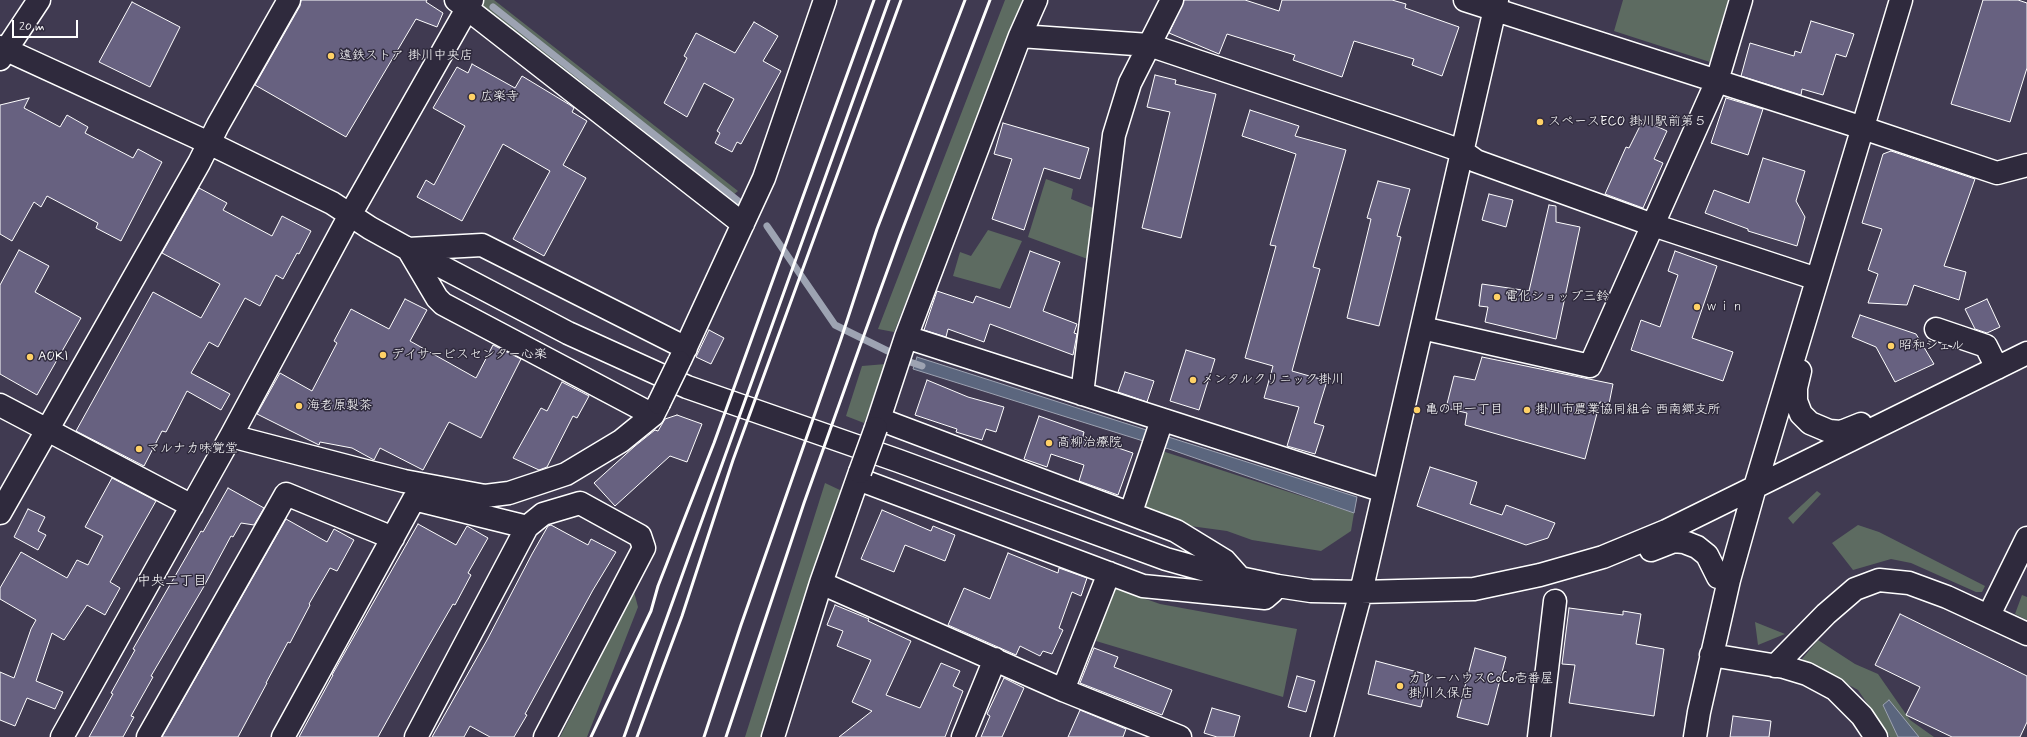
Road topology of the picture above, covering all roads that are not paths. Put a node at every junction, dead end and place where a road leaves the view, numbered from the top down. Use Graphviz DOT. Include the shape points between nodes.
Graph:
graph roads {
  1 [pos="39,0"];
  2 [pos="289,0"];
  3 [pos="825,0"];
  4 [pos="1036,0"];
  5 [pos="1172,0"];
  6 [pos="1465,0"];
  7 [pos="1741,0"];
  8 [pos="1901,0"];
  9 [pos="465,3"];
  10 [pos="1496,5"];
  11 [pos="1020,36"];
  12 [pos="1149,45"];
  13 [pos="2,52"];
  14 [pos="1717,82"];
  15 [pos="1863,128"];
  16 [pos="209,143"];
  17 [pos="1462,152"];
  18 [pos="2027,165"];
  19 [pos="350,215"];
  20 [pos="747,216"];
  21 [pos="1653,225"];
  22 [pos="408,249"];
  23 [pos="1817,279"];
  24 [pos="1422,328"];
  25 [pos="1936,329"];
  26 [pos="901,350"];
  27 [pos="2027,353"];
  28 [pos="682,355"];
  29 [pos="1997,368"];
  30 [pos="1796,388"];
  31 [pos="1082,394"];
  32 [pos="1937,398"];
  33 [pos="0,405"];
  34 [pos="656,409"];
  35 [pos="878,423"];
  36 [pos="1161,424"];
  37 [pos="49,430"];
  38 [pos="231,436"];
  39 [pos="859,476"];
  40 [pos="1755,487"];
  41 [pos="1384,491"];
  42 [pos="192,506"];
  43 [pos="1131,512"];
  44 [pos="0,513"];
  45 [pos="527,527"];
  46 [pos="393,538"];
  47 [pos="2027,538"];
  48 [pos="1109,573"];
  49 [pos="1540,575"];
  50 [pos="1718,578"];
  51 [pos="1241,579"];
  52 [pos="821,583"];
  53 [pos="1278,586"];
  54 [pos="1361,592"];
  55 [pos="1555,601"];
  56 [pos="1989,615"];
  57 [pos="2027,634"];
  58 [pos="1711,655"];
  59 [pos="995,659"];
  60 [pos="1775,666"];
  61 [pos="1063,690"];
  62 [pos="1700,706"];
  63 [pos="62,737"];
  64 [pos="148,737"];
  65 [pos="283,737"];
  66 [pos="416,737"];
  67 [pos="545,737"];
  68 [pos="773,737"];
  69 [pos="963,737"];
  70 [pos="1180,737"];
  71 [pos="1322,737"];
  72 [pos="1539,737"];
  73 [pos="1695,737"];
  74 [pos="1876,737"];
  1 -- 13 [label="street"];
  2 -- 16 [label="street"];
  3 -- 20 [label="street" via="764,178"];
  4 -- 11 [label="street"];
  5 -- 12 [label="street"];
  6 -- 10 [label="street"];
  7 -- 14 [label="street"];
  8 -- 15 [label="street"];
  9 -- 19 [label="street"];
  9 -- 20 [label="street"];
  10 -- 14 [label="street"];
  10 -- 17 [label="street"];
  11 -- 12 [label="street"];
  11 -- 26 [label="street"];
  12 -- 17 [label="street"];
  12 -- 31 [label="street" via="1130,83 1114,135"];
  13 -- 16 [label="street"];
  14 -- 15 [label="street"];
  14 -- 21 [label="street"];
  15 -- 18 [label="street" via="1997,173"];
  15 -- 23 [label="street"];
  15 -- 30 [label="street" via="1839,238"];
  16 -- 19 [label="street" via="332,203"];
  16 -- 37 [label="street"];
  17 -- 21 [label="street" via="1476,161"];
  17 -- 24 [label="street"];
  19 -- 22 [label="street"];
  19 -- 38 [label="street"];
  20 -- 28 [label="street"];
  21 -- 23 [label="street"];
  21 -- 24 [label="street" via="1590,366"];
  22 -- 28 [label="street" via="482,245"];
  22 -- 34 [label="street" via="437,298 444,304"];
  22 -- 51 [label="street" via="568,333 687,387 899,461 1166,559"];
  23 -- 40 [label="street"];
  24 -- 41 [label="street"];
  25 -- 29 [label="street" via="1986,346"];
  26 -- 31 [label="street"];
  26 -- 35 [label="street"];
  27 -- 29 [label="street"];
  28 -- 34 [label="street, bridge"];
  29 -- 32 [label="street"];
  30 -- 32 [label="street" via="1796,401 1801,414 1810,423 1829,431 1841,432"];
  30 -- 40 [label="street"];
  31 -- 36 [label="street"];
  32 -- 40 [label="street"];
  33 -- 37 [label="street"];
  34 -- 38 [label="street" via="621,441 566,474 509,493 484,496 404,481"];
  35 -- 39 [label="street, bridge"];
  35 -- 43 [label="street"];
  36 -- 41 [label="street"];
  36 -- 43 [label="street"];
  37 -- 42 [label="street"];
  37 -- 44 [label="street"];
  38 -- 42 [label="street"];
  39 -- 48 [label="street"];
  39 -- 52 [label="street"];
  40 -- 49 [label="street" via="1666,531 1617,551"];
  40 -- 50 [label="street"];
  40 -- 58 [label="street" via="1728,580"];
  41 -- 54 [label="street"];
  42 -- 63 [label="street"];
  43 -- 51 [label="street" via="1185,536 1225,561"];
  45 -- 46 [label="street" via="414,499"];
  45 -- 66 [label="street"];
  45 -- 67 [label="street" via="543,514 580,503 640,536 644,548"];
  46 -- 64 [label="street" via="286,494"];
  46 -- 65 [label="street"];
  47 -- 56 [label="street"];
  48 -- 53 [label="street" via="1143,586 1265,598"];
  48 -- 61 [label="street"];
  49 -- 50 [label="street" via="1599,570 1674,541 1684,542 1707,555"];
  49 -- 54 [label="street" via="1474,588"];
  50 -- 62 [label="street" via="1693,686"];
  51 -- 53 [label="street"];
  52 -- 59 [label="street"];
  52 -- 68 [label="street"];
  53 -- 54 [label="street" via="1311,591"];
  54 -- 71 [label="street"];
  55 -- 72 [label="street"];
  56 -- 57 [label="street"];
  56 -- 60 [label="street" via="1909,582 1879,580 1855,589 1826,614"];
  58 -- 60 [label="street"];
  58 -- 62 [label="street"];
  59 -- 61 [label="street"];
  59 -- 69 [label="street"];
  60 -- 74 [label="street" via="1807,674 1835,689 1862,716"];
  61 -- 70 [label="street"];
  62 -- 73 [label="street"];
}
